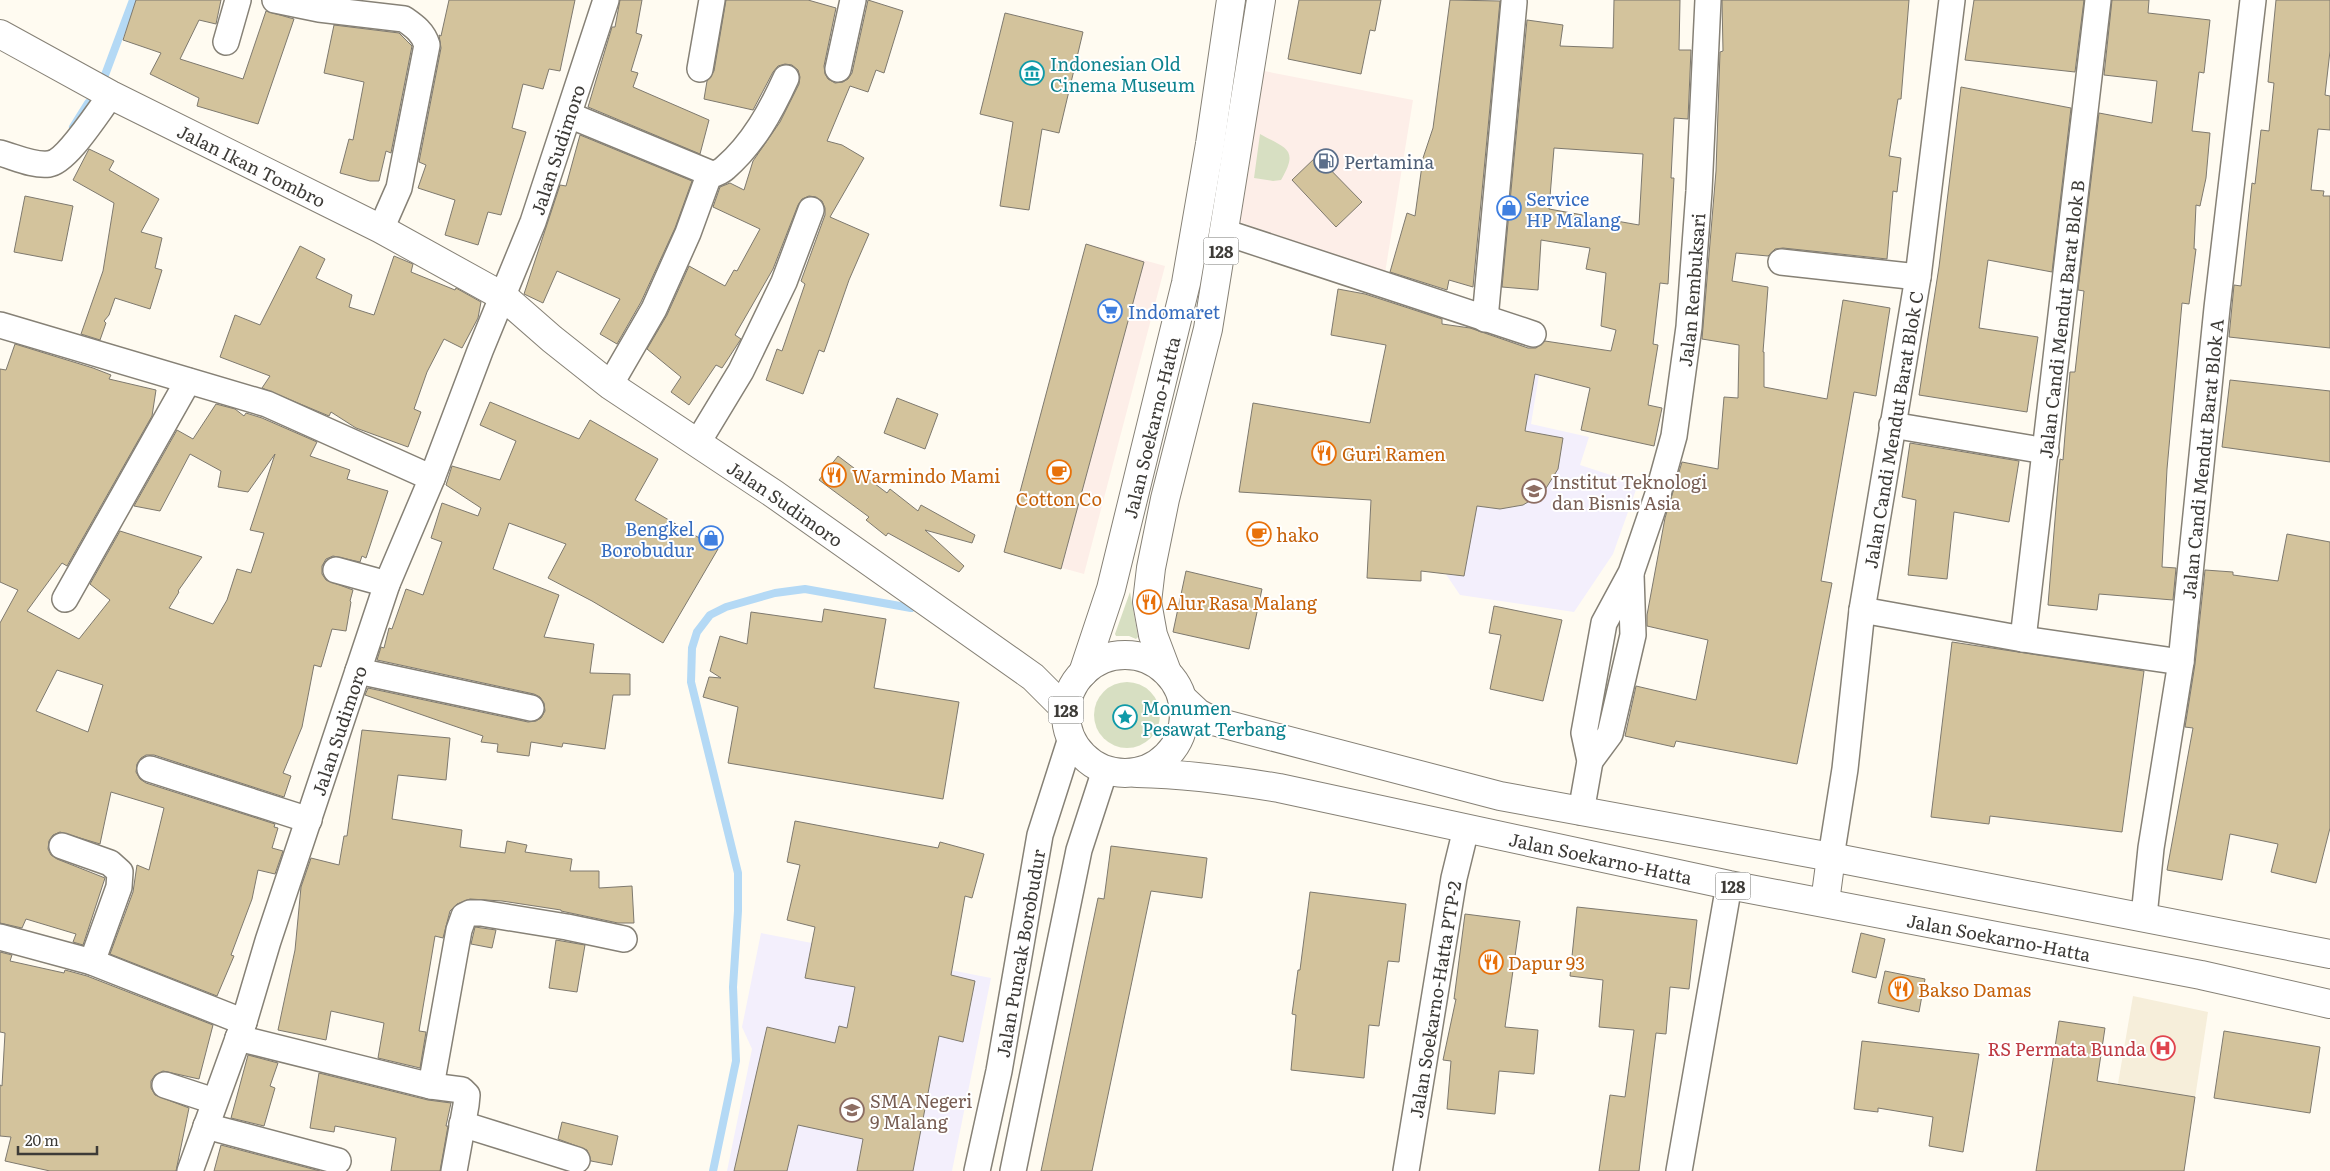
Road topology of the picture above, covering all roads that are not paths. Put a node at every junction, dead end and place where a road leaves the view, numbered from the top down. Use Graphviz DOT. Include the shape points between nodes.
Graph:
graph roads {
  1 [pos="238,0"];
  2 [pos="275,0"];
  3 [pos="606,0"];
  4 [pos="712,0"];
  5 [pos="853,0"];
  6 [pos="1231,0"];
  7 [pos="1261,0"];
  8 [pos="1708,0"];
  9 [pos="1952,0"];
  10 [pos="2098,0"];
  11 [pos="2254,0"];
  12 [pos="1514,2"];
  13 [pos="0,34"];
  14 [pos="226,42"];
  15 [pos="700,69"];
  16 [pos="838,69"];
  17 [pos="786,78"];
  18 [pos="111,95"];
  19 [pos="570,115"];
  20 [pos="0,153"];
  21 [pos="712,174"];
  22 [pos="811,210"];
  23 [pos="382,229"];
  24 [pos="1224,232"];
  25 [pos="1781,262"];
  26 [pos="1918,278"];
  27 [pos="504,297"];
  28 [pos="1485,319"];
  29 [pos="0,325"];
  30 [pos="1534,334"];
  31 [pos="188,381"];
  32 [pos="610,385"];
  33 [pos="1892,425"];
  34 [pos="698,442"];
  35 [pos="2046,451"];
  36 [pos="432,478"];
  37 [pos="336,570"];
  38 [pos="387,584"];
  39 [pos="65,599"];
  40 [pos="1862,610"];
  41 [pos="2022,638"];
  42 [pos="2182,662"];
  43 [pos="358,671"];
  44 [pos="1167,672"];
  45 [pos="1083,673"];
  46 [pos="1182,698"];
  47 [pos="531,708"];
  48 [pos="1066,710"];
  49 [pos="1071,738"];
  50 [pos="150,769"];
  51 [pos="1104,770"];
  52 [pos="1136,773"];
  53 [pos="1581,812"];
  54 [pos="309,820"];
  55 [pos="1466,829"];
  56 [pos="62,846"];
  57 [pos="1831,857"];
  58 [pos="1729,885"];
  59 [pos="1825,902"];
  60 [pos="2144,916"];
  61 [pos="0,937"];
  62 [pos="624,939"];
  63 [pos="2330,954"];
  64 [pos="92,962"];
  65 [pos="2330,1004"];
  66 [pos="241,1030"];
  67 [pos="999,1072"];
  68 [pos="1032,1078"];
  69 [pos="165,1085"];
  70 [pos="431,1086"];
  71 [pos="214,1101"];
  72 [pos="462,1124"];
  73 [pos="206,1126"];
  74 [pos="578,1160"];
  75 [pos="338,1161"];
  76 [pos="190,1171"];
  77 [pos="454,1171"];
  78 [pos="977,1171"];
  79 [pos="1014,1171"];
  80 [pos="1406,1171"];
  81 [pos="1679,1171"];
  1 -- 14 [label="street"];
  2 -- 23 [label="street" via="404,19 415,26 425,39 427,45 399,188"];
  3 -- 19 [label="street, Jalan Sudimoro"];
  4 -- 15 [label="street"];
  5 -- 16 [label="street"];
  6 -- 45 [label="main road, Jalan Soekarno-Hatta / 128" via="1186,283 1111,589"];
  7 -- 24 [label="main road, Jalan Soekarno-Hatta / 128"];
  8 -- 53 [label="street, Jalan Rembuksari" via="1700,190 1689,327 1674,436 1631,573 1604,623 1584,733 1590,761"];
  9 -- 26 [label="street, Jalan Candi Mendut Barat Blok C"];
  10 -- 35 [label="street, Jalan Candi Mendut Barat Blok B"];
  11 -- 42 [label="street, Jalan Candi Mendut Barat Blok A" via="2217,308"];
  12 -- 28 [label="street"];
  13 -- 18 [label="main road, Jalan Ikan Tombro"];
  17 -- 21 [label="street" via="772,109 752,138 723,170"];
  18 -- 20 [label="street" via="69,151 51,164"];
  18 -- 23 [label="main road, Jalan Ikan Tombro"];
  19 -- 21 [label="street"];
  19 -- 27 [label="street, Jalan Sudimoro"];
  21 -- 32 [label="street" via="654,308"];
  22 -- 34 [label="street" via="784,282 741,371"];
  23 -- 27 [label="main road, Jalan Ikan Tombro"];
  24 -- 28 [label="street"];
  24 -- 44 [label="main road, Jalan Soekarno-Hatta / 128" via="1208,329 1151,568 1148,602 1153,635"];
  25 -- 26 [label="street"];
  26 -- 33 [label="street, Jalan Candi Mendut Barat Blok C"];
  27 -- 32 [label="main road, Jalan Sudimoro"];
  27 -- 36 [label="street, Jalan Sudimoro"];
  28 -- 30 [label="street"];
  29 -- 31 [label="street"];
  31 -- 36 [label="street" via="257,402"];
  31 -- 39 [label="street"];
  32 -- 34 [label="main road, Jalan Sudimoro"];
  33 -- 35 [label="street"];
  33 -- 40 [label="street, Jalan Candi Mendut Barat Blok C"];
  34 -- 48 [label="main road, Jalan Sudimoro" via="1033,677"];
  35 -- 41 [label="street, Jalan Candi Mendut Barat Blok B"];
  36 -- 38 [label="street, Jalan Sudimoro"];
  37 -- 38 [label="street"];
  38 -- 43 [label="street, Jalan Sudimoro"];
  40 -- 41 [label="street"];
  40 -- 57 [label="street, Jalan Candi Mendut Barat Blok C" via="1845,769"];
  41 -- 42 [label="street"];
  42 -- 60 [label="street, Jalan Candi Mendut Barat Blok A" via="2151,848"];
  43 -- 47 [label="street"];
  43 -- 54 [label="street, Jalan Sudimoro"];
  44 -- 45 [label="main road, Jalan Soekarno-Hatta / 128" via="1140,657 1125,655 1095,663"];
  44 -- 46 [label="main road, Jalan Soekarno-Hatta / 128"];
  45 -- 48 [label="main road, Jalan Soekarno-Hatta / 128" via="1071,690"];
  46 -- 52 [label="main road, Jalan Soekarno-Hatta / 128" via="1184,719 1176,745 1165,758"];
  46 -- 53 [label="main road, Jalan Soekarno-Hatta / 128" via="1198,713 1213,721 1500,796"];
  48 -- 49 [label="main road, Jalan Soekarno-Hatta / 128"];
  49 -- 51 [label="main road, Jalan Soekarno-Hatta / 128" via="1084,757"];
  49 -- 67 [label="street, Jalan Puncak Borobudur" via="1040,835"];
  50 -- 54 [label="street"];
  51 -- 52 [label="main road, Jalan Soekarno-Hatta / 128"];
  51 -- 68 [label="street, Jalan Puncak Borobudur" via="1079,850"];
  52 -- 55 [label="main road, Jalan Soekarno-Hatta / 128" via="1219,778 1279,788"];
  53 -- 57 [label="main road, Jalan Soekarno-Hatta / 128"];
  54 -- 66 [label="street, Jalan Sudimoro"];
  55 -- 58 [label="main road, Jalan Soekarno-Hatta / 128"];
  55 -- 80 [label="street, Jalan Soekarno-Hatta PTP-2" via="1454,878"];
  56 -- 64 [label="street" via="110,863 120,872 119,887"];
  57 -- 59 [label="main road"];
  57 -- 60 [label="main road, Jalan Soekarno-Hatta / 128"];
  58 -- 59 [label="main road, Jalan Soekarno-Hatta / 128"];
  58 -- 81 [label="street"];
  59 -- 65 [label="main road, Jalan Soekarno-Hatta / 128" via="2201,975"];
  60 -- 63 [label="main road, Jalan Soekarno-Hatta / 128"];
  61 -- 64 [label="street"];
  62 -- 70 [label="street" via="567,926 481,913 464,916"];
  64 -- 66 [label="street"];
  66 -- 70 [label="street"];
  66 -- 71 [label="street, Jalan Sudimoro"];
  67 -- 68 [label="street"];
  67 -- 78 [label="street, Jalan Puncak Borobudur"];
  68 -- 79 [label="street, Jalan Puncak Borobudur"];
  69 -- 71 [label="street"];
  70 -- 72 [label="street" via="465,1092"];
  71 -- 73 [label="street, Jalan Sudimoro"];
  72 -- 74 [label="street"];
  72 -- 77 [label="street"];
  73 -- 75 [label="street"];
  73 -- 76 [label="street, Jalan Sudimoro"];
}
